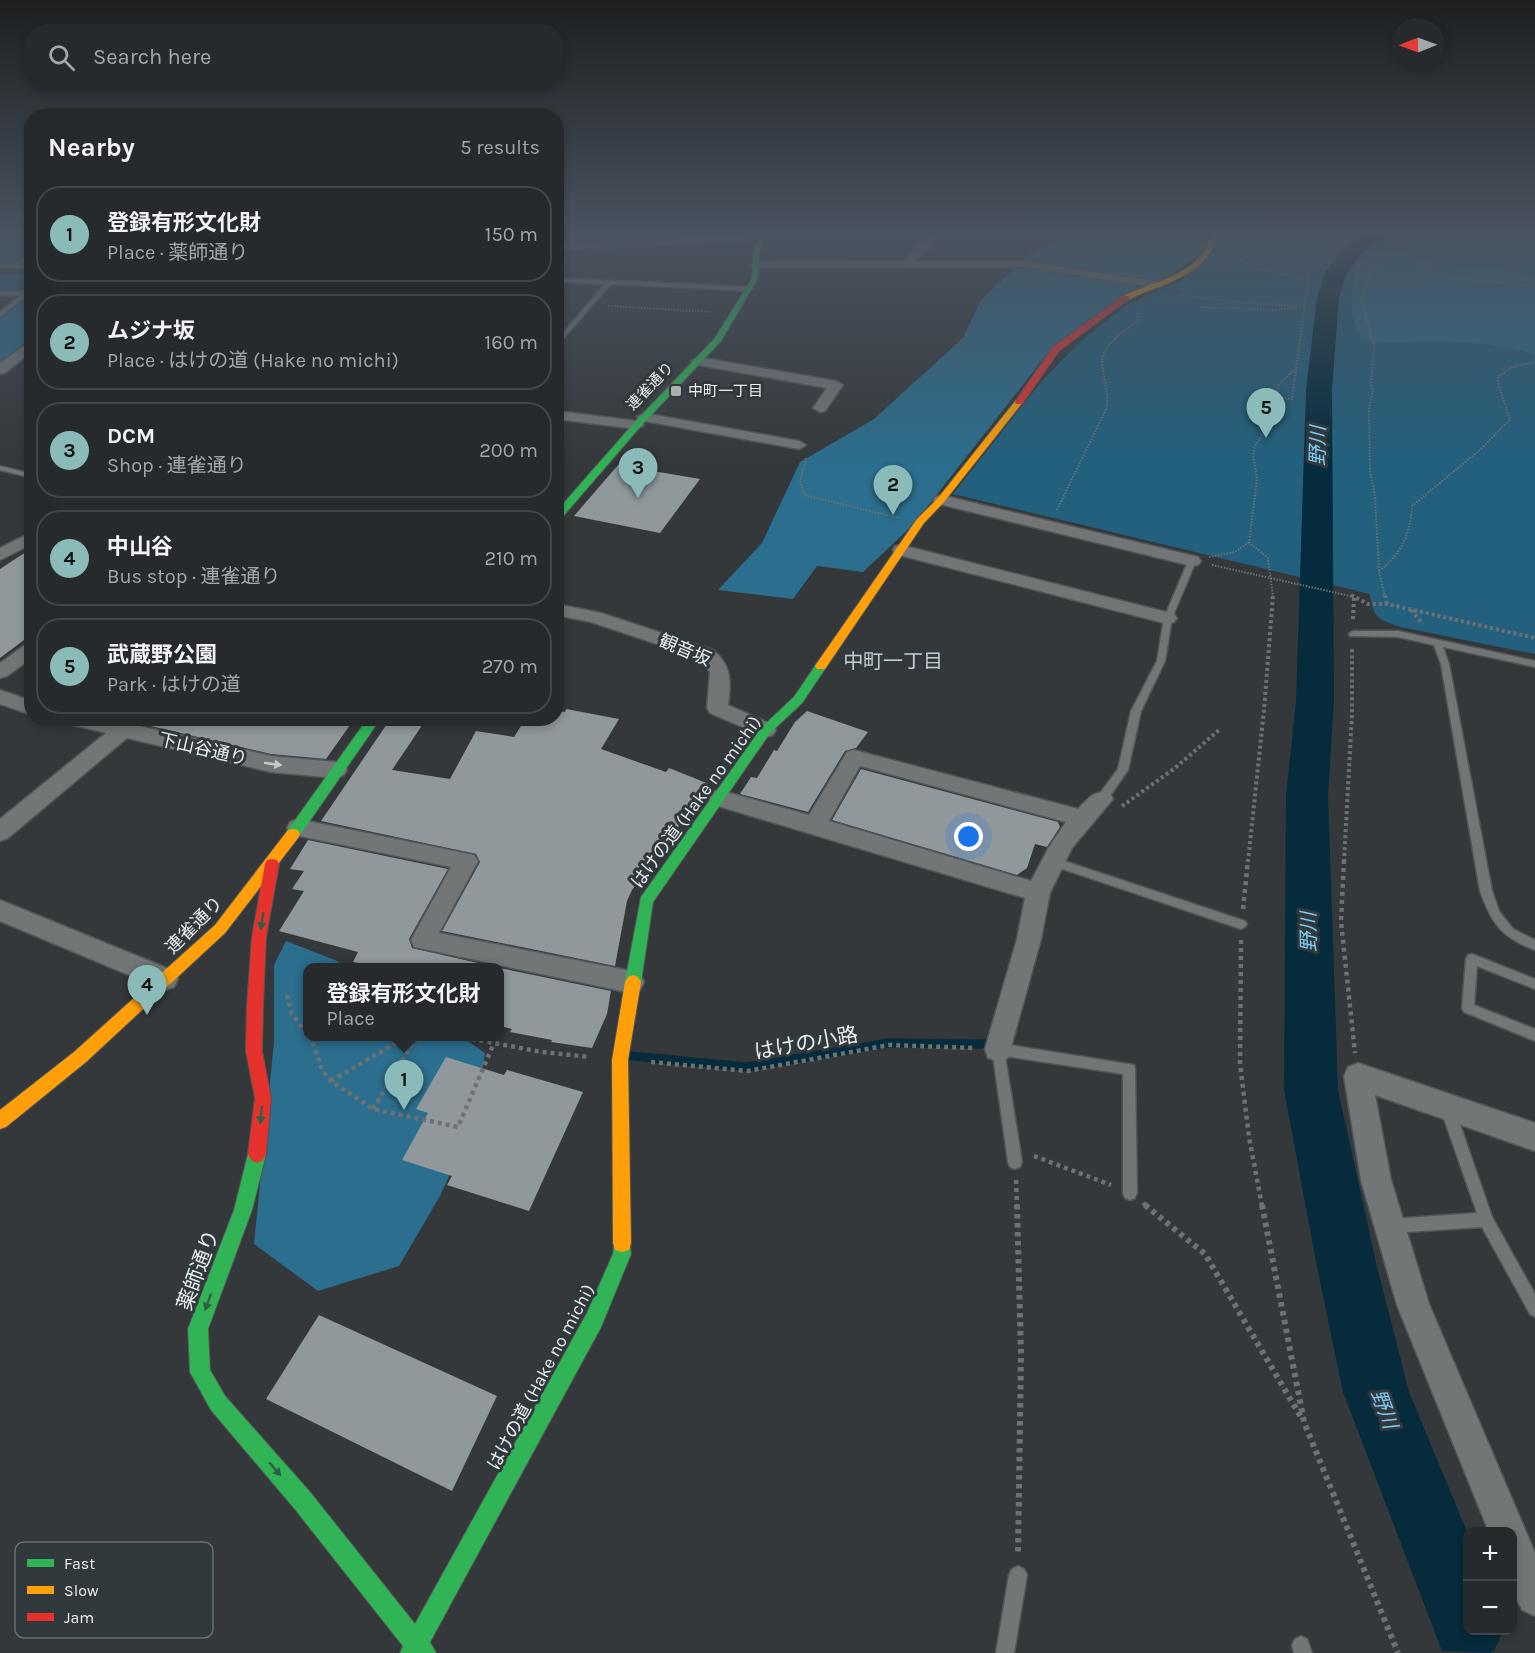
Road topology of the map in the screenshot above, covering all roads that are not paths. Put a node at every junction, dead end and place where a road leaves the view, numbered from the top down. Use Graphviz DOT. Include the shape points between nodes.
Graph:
graph roads {
  1 [pos="585,312"];
  2 [pos="737,312"];
  3 [pos="1105,312"];
  4 [pos="564,336"];
  5 [pos="24,350"];
  6 [pos="698,361"];
  7 [pos="0,370"];
  8 [pos="820,408"];
  9 [pos="564,416"];
  10 [pos="640,421"];
  11 [pos="799,445"];
  12 [pos="0,468"];
  13 [pos="24,474"];
  14 [pos="941,500"];
  15 [pos="564,510"];
  16 [pos="24,542"];
  17 [pos="901,550"];
  18 [pos="0,555"];
  19 [pos="1191,561"];
  20 [pos="564,611"];
  21 [pos="1168,618"];
  22 [pos="1353,633"];
  23 [pos="1438,644"];
  24 [pos="24,655"];
  25 [pos="1535,664"];
  26 [pos="0,672"];
  27 [pos="0,697"];
  28 [pos="24,705"];
  29 [pos="103,726"];
  30 [pos="369,726"];
  31 [pos="766,730"];
  32 [pos="122,731"];
  33 [pos="336,770"];
  34 [pos="719,798"];
  35 [pos="1102,800"];
  36 [pos="1081,818"];
  37 [pos="815,825"];
  38 [pos="298,828"];
  39 [pos="0,832"];
  40 [pos="1052,861"];
  41 [pos="272,864"];
  42 [pos="1038,893"];
  43 [pos="0,910"];
  44 [pos="1241,924"];
  45 [pos="1535,945"];
  46 [pos="165,978"];
  47 [pos="631,982"];
  48 [pos="1535,984"];
  49 [pos="1535,1035"];
  50 [pos="998,1049"];
  51 [pos="1447,1107"];
  52 [pos="0,1121"];
  53 [pos="1535,1137"];
  54 [pos="1015,1155"];
  55 [pos="1130,1193"];
  56 [pos="1486,1220"];
  57 [pos="1389,1226"];
  58 [pos="1535,1309"];
  59 [pos="1506,1527"];
  60 [pos="1517,1555"];
  61 [pos="1018,1575"];
  62 [pos="1535,1596"];
  63 [pos="418,1650"];
  64 [pos="1005,1653"];
  1 -- 4 [label="lane"];
  2 -- 6 [label="street, 連雀通り"];
  3 -- 14 [label="street, はけの道 (Hake no michi)" via="1048,357 1034,382"];
  5 -- 7 [label="street"];
  6 -- 8 [label="street" via="836,385"];
  6 -- 10 [label="street, 連雀通り"];
  9 -- 10 [label="street"];
  10 -- 11 [label="street"];
  10 -- 15 [label="street, 連雀通り"];
  12 -- 13 [label="lane"];
  14 -- 17 [label="street, はけの道 (Hake no michi)" via="920,521"];
  14 -- 19 [label="street"];
  16 -- 18 [label="street"];
  17 -- 21 [label="street"];
  17 -- 31 [label="street, はけの道 (Hake no michi)" via="798,700"];
  19 -- 21 [label="lane"];
  20 -- 31 [label="street, 観音坂" via="706,654 718,663 722,679 717,708"];
  21 -- 35 [label="lane" via="1161,661 1136,711 1123,770"];
  22 -- 23 [label="lane" via="1398,634"];
  23 -- 25 [label="lane"];
  23 -- 45 [label="lane" via="1445,664 1486,891 1494,913 1509,932"];
  24 -- 26 [label="street"];
  27 -- 28 [label="street"];
  29 -- 32 [label="street, 下山谷通り"];
  30 -- 33 [label="street, 連雀通り"];
  31 -- 34 [label="street, はけの道 (Hake no michi)"];
  32 -- 33 [label="street, 下山谷通り, one-way" via="271,764"];
  32 -- 39 [label="street"];
  33 -- 38 [label="street, 連雀通り"];
  34 -- 37 [label="street"];
  34 -- 47 [label="street, はけの道 (Hake no michi)" via="646,901"];
  35 -- 36 [label="street"];
  36 -- 37 [label="street" via="854,757"];
  36 -- 40 [label="street"];
  37 -- 42 [label="street"];
  38 -- 41 [label="street, 連雀通り"];
  38 -- 47 [label="street" via="466,861 423,940"];
  40 -- 42 [label="street"];
  40 -- 44 [label="lane"];
  41 -- 46 [label="street, 連雀通り" via="220,929"];
  41 -- 63 [label="street, 薬師通り, one-way" via="259,937 255,1006 254,1051 263,1098 256,1161 243,1209 198,1329 200,1372 218,1403 302,1500"];
  42 -- 50 [label="street"];
  43 -- 46 [label="street"];
  46 -- 52 [label="street, 連雀通り" via="80,1057"];
  47 -- 63 [label="street, はけの道 (Hake no michi)" via="620,1060 622,1254 594,1320"];
  48 -- 49 [label="lane" via="1472,959 1468,1008"];
  50 -- 54 [label="lane"];
  50 -- 55 [label="lane" via="1129,1069"];
  51 -- 53 [label="street"];
  51 -- 56 [label="lane"];
  51 -- 57 [label="street" via="1358,1076 1376,1180"];
  56 -- 57 [label="lane"];
  56 -- 58 [label="lane"];
  57 -- 59 [label="street" via="1413,1305"];
  60 -- 62 [label="street"];
  61 -- 64 [label="lane"];
}
